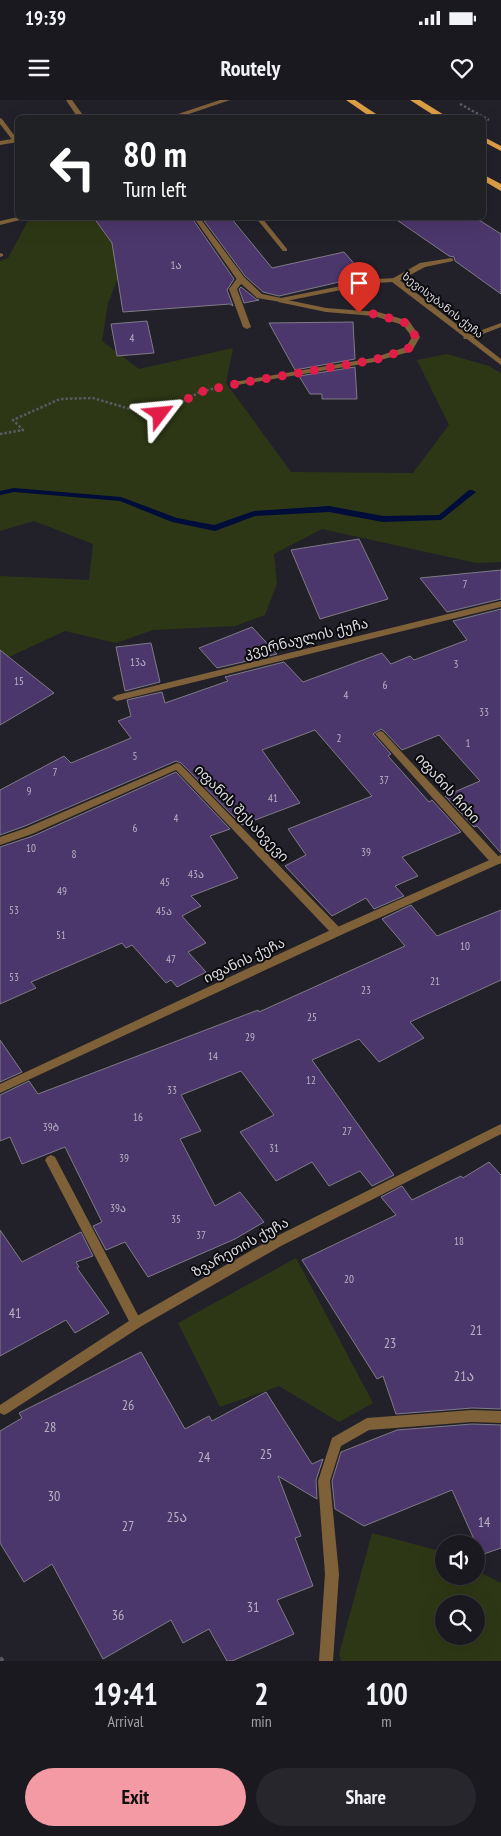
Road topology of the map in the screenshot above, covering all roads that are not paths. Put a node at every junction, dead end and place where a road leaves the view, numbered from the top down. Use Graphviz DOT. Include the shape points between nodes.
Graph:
graph roads {
  1 [pos="69,100"];
  2 [pos="227,100"];
  3 [pos="350,100"];
  4 [pos="414,100"];
  5 [pos="80,115"];
  6 [pos="179,115"];
  7 [pos="373,115"];
  8 [pos="440,115"];
  9 [pos="0,120"];
  10 [pos="15,139"];
  11 [pos="15,140"];
  12 [pos="486,140"];
  13 [pos="0,143"];
  14 [pos="501,149"];
  15 [pos="486,179"];
  16 [pos="501,188"];
  17 [pos="15,220"];
  18 [pos="198,220"];
  19 [pos="261,220"];
  20 [pos="0,223"];
  21 [pos="285,250"];
  22 [pos="451,260"];
  23 [pos="241,279"];
  24 [pos="394,280"];
  25 [pos="281,300"];
  26 [pos="501,325"];
  27 [pos="247,327"];
  28 [pos="467,337"];
  29 [pos="501,363"];
  30 [pos="240,383"];
  31 [pos="501,604"];
  32 [pos="117,698"];
  33 [pos="380,734"];
  34 [pos="0,841"];
  35 [pos="499,860"];
  36 [pos="337,932"];
  37 [pos="0,1089"];
  38 [pos="501,1129"];
  39 [pos="51,1160"];
  40 [pos="136,1323"];
  41 [pos="4,1409"];
  42 [pos="501,1417"];
  43 [pos="326,1661"];
  1 -- 5 [label="street"];
  2 -- 6 [label="street"];
  3 -- 7 [label="main road"];
  4 -- 8 [label="main road"];
  9 -- 10 [label="street"];
  11 -- 13 [label="street"];
  12 -- 14 [label="main road"];
  15 -- 16 [label="main road"];
  17 -- 20 [label="street"];
  18 -- 23 [label="street, ხევისუბანის ქუჩა"];
  19 -- 21 [label="street"];
  22 -- 24 [label="street" via="423,265"];
  23 -- 25 [label="street, ხევისუბანის ქუჩა" via="260,296"];
  23 -- 27 [label="street" via="233,290"];
  24 -- 25 [label="street, ხევისუბანის ქუჩა"];
  24 -- 28 [label="street, ხევისუბანის ქუჩა"];
  25 -- 30 [label="street" via="326,310 375,314 406,323 416,337 408,349 374,360"];
  26 -- 28 [label="street"];
  28 -- 29 [label="street, ხევისუბანის ქუჩა"];
  31 -- 32 [label="street, კვერნაულის ქუჩა"];
  33 -- 35 [label="street, იფანის ჩიხი"];
  34 -- 36 [label="street, იფანის შესახვევი" via="177,766"];
  35 -- 36 [label="street, იფანის ქუჩა"];
  36 -- 37 [label="street, იფანის ქუჩა"];
  38 -- 40 [label="street, ზვარეთის ქუჩა" via="276,1242"];
  39 -- 40 [label="street"];
  40 -- 41 [label="street, ზვარეთის ქუჩა"];
  42 -- 43 [label="street" via="472,1416 367,1424 336,1442 324,1481 332,1574"];
}
